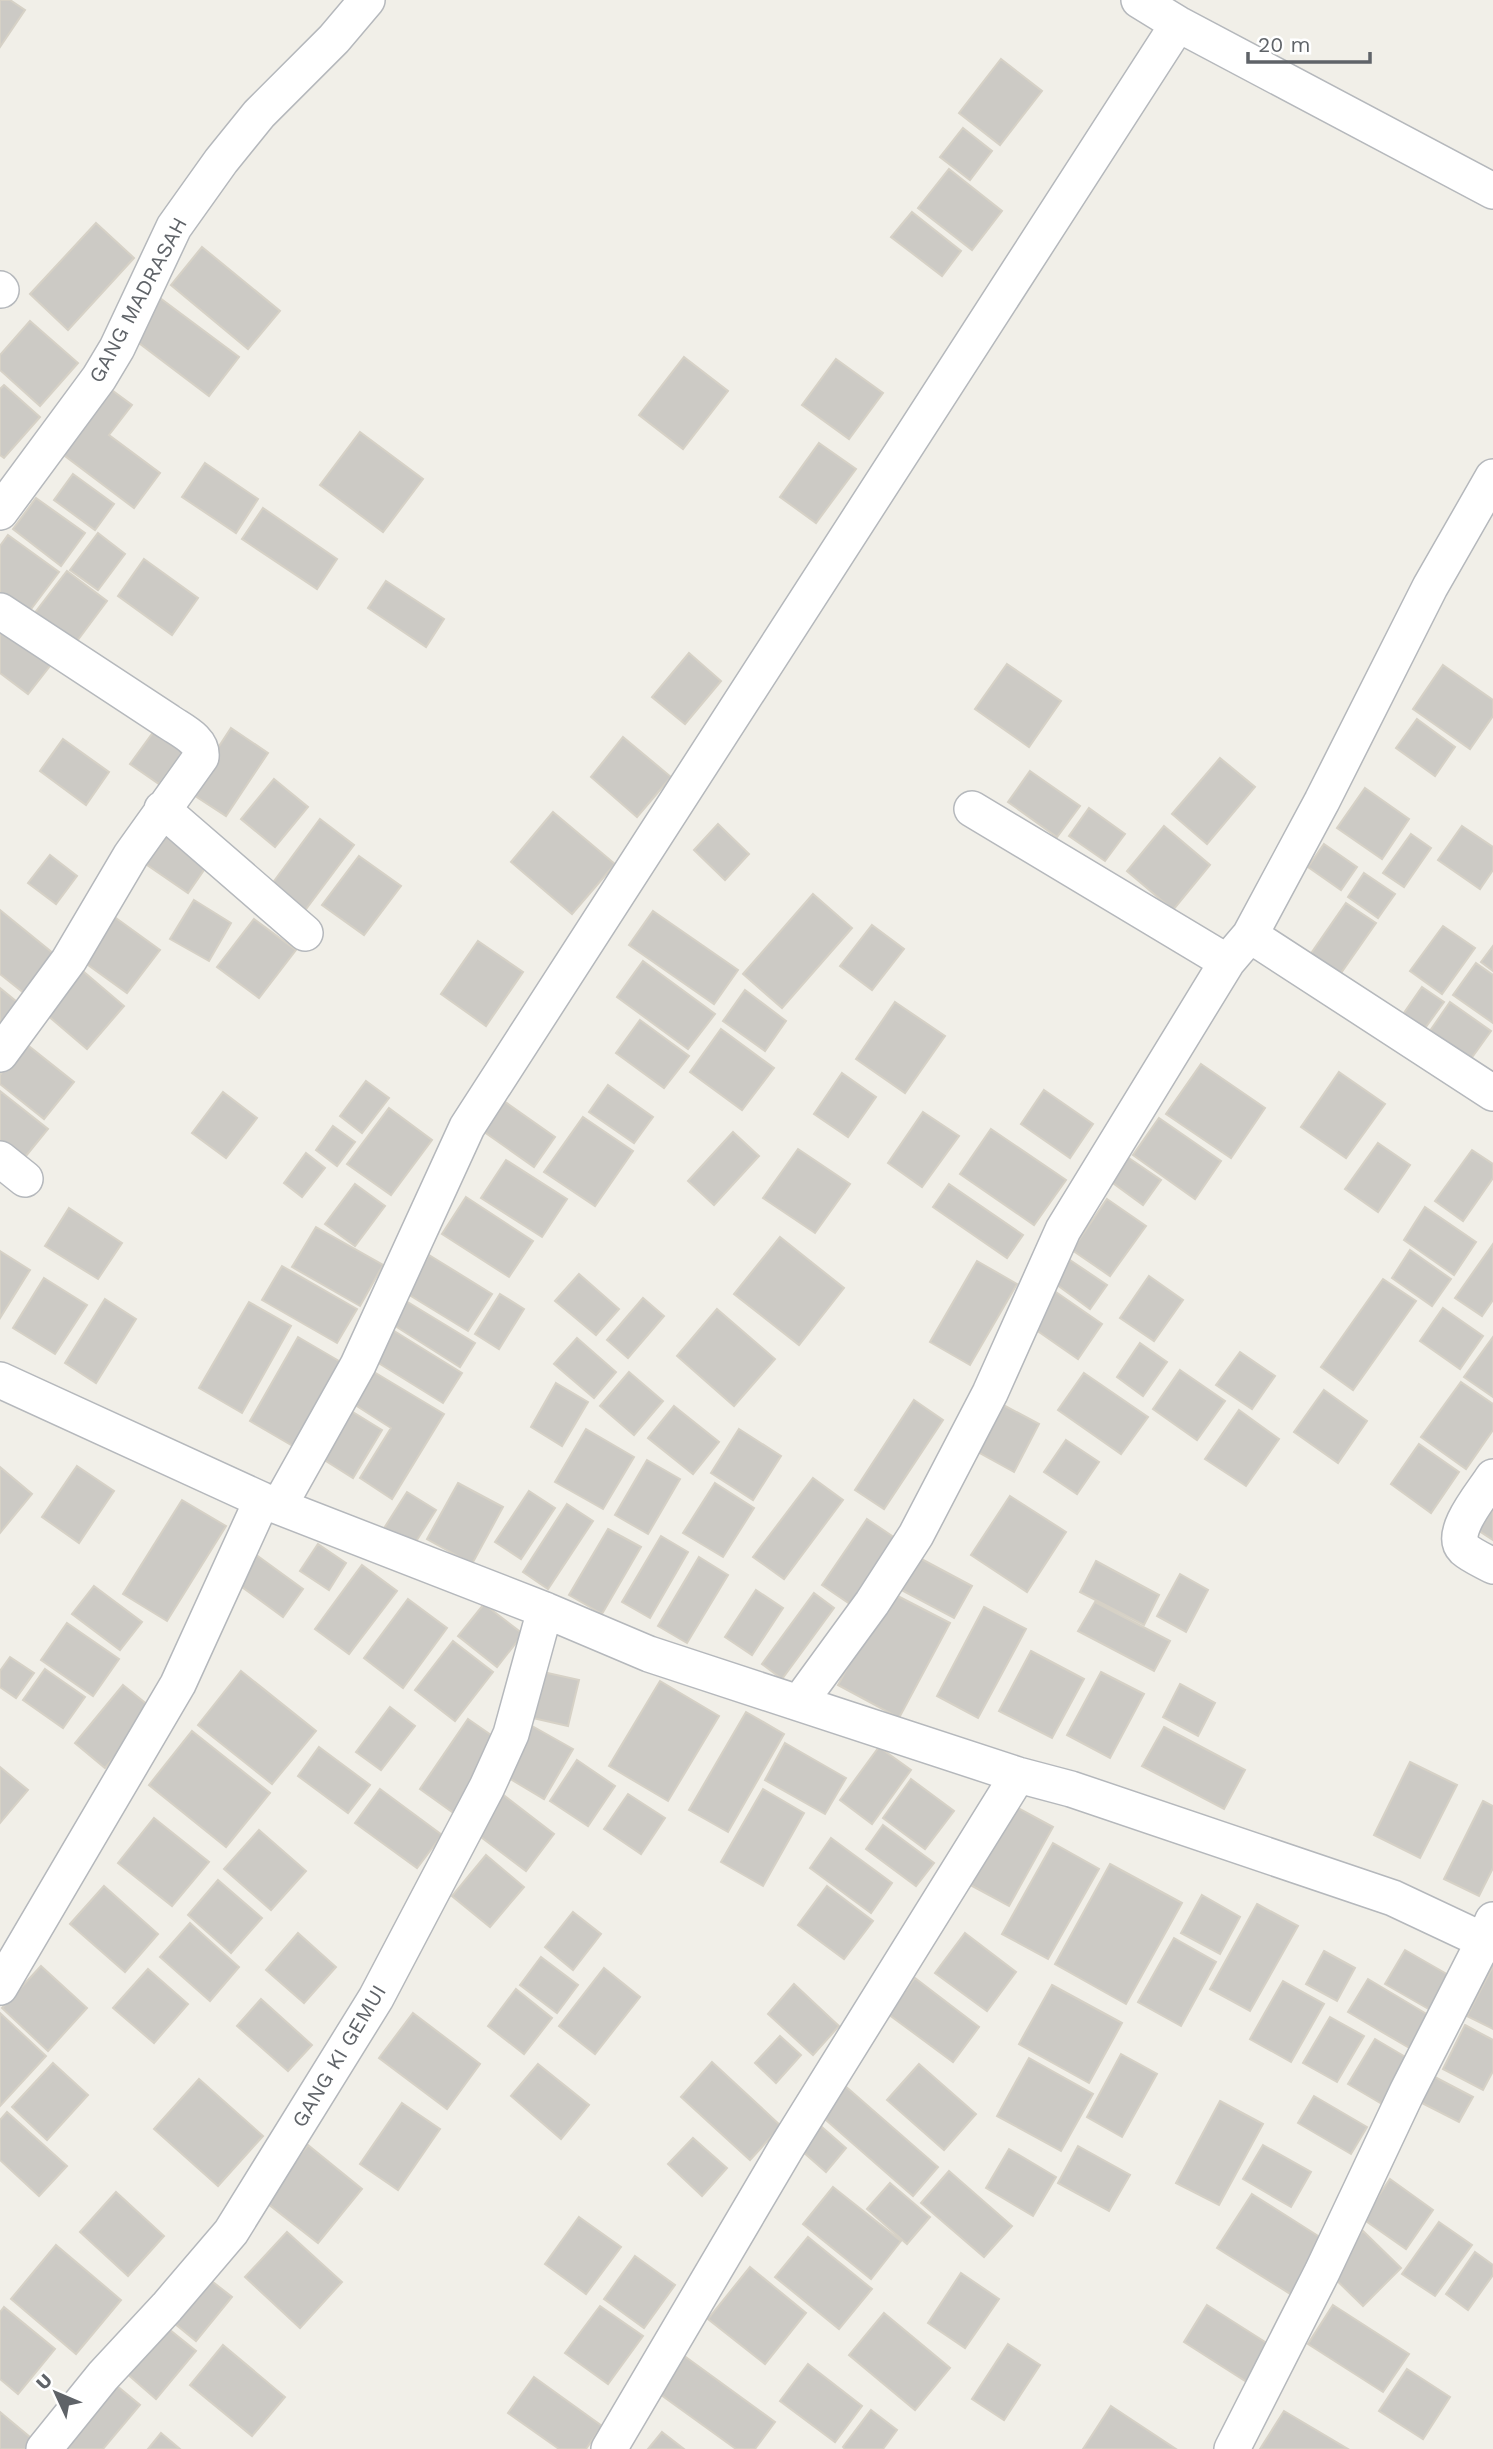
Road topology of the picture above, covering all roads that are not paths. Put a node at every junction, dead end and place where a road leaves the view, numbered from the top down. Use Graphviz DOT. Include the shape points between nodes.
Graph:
graph roads {
  1 [pos="367,0"];
  2 [pos="1139,0"];
  3 [pos="1178,24"];
  4 [pos="1493,191"];
  5 [pos="1493,477"];
  6 [pos="0,512"];
  7 [pos="0,611"];
  8 [pos="162,809"];
  9 [pos="972,810"];
  10 [pos="305,933"];
  11 [pos="1250,935"];
  12 [pos="1227,962"];
  13 [pos="0,1054"];
  14 [pos="1493,1093"];
  15 [pos="0,1380"];
  16 [pos="1493,1477"];
  17 [pos="270,1503"];
  18 [pos="1493,1566"];
  19 [pos="545,1610"];
  20 [pos="799,1703"];
  21 [pos="1018,1775"];
  22 [pos="1490,1935"];
  23 [pos="0,1987"];
  24 [pos="44,2449"];
  25 [pos="609,2449"];
  26 [pos="1232,2449"];
  1 -- 6 [label="street, GANG MADRASAH" via="258,114 221,161 174,227 99,378"];
  2 -- 3 [label="street"];
  3 -- 4 [label="street"];
  3 -- 17 [label="street" via="467,1127 358,1364"];
  5 -- 11 [label="street" via="1430,587"];
  7 -- 8 [label="street" via="199,744 201,757"];
  8 -- 10 [label="street"];
  8 -- 13 [label="street" via="69,960"];
  9 -- 12 [label="street"];
  11 -- 12 [label="street"];
  11 -- 14 [label="street"];
  12 -- 20 [label="street" via="1063,1230 990,1393 916,1535"];
  15 -- 17 [label="street"];
  16 -- 18 [label="street" via="1458,1539 1463,1548"];
  17 -- 19 [label="street"];
  17 -- 23 [label="street" via="178,1684"];
  19 -- 20 [label="street" via="649,1654"];
  19 -- 24 [label="street, GANG KI GEMUI" via="511,1734 376,1998 231,2232"];
  20 -- 21 [label="street"];
  21 -- 22 [label="street" via="1394,1898"];
  21 -- 25 [label="street" via="785,2150"];
  22 -- 26 [label="street" via="1407,2092"];
}
